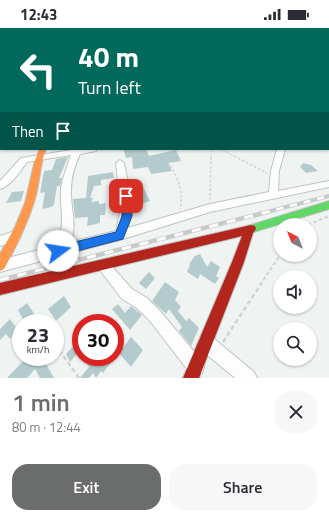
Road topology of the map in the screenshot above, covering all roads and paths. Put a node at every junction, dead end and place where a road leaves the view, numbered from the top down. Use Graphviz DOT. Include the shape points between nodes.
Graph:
graph roads {
  1 [pos="89,150"];
  2 [pos="212,150"];
  3 [pos="222,150"];
  4 [pos="281,150"];
  5 [pos="40,153"];
  6 [pos="76,153"];
  7 [pos="168,162"];
  8 [pos="120,163"];
  9 [pos="274,176"];
  10 [pos="329,184"];
  11 [pos="0,186"];
  12 [pos="272,196"];
  13 [pos="329,205"];
  14 [pos="210,208"];
  15 [pos="329,216"];
  16 [pos="177,219"];
  17 [pos="317,221"];
  18 [pos="249,230"];
  19 [pos="120,235"];
  20 [pos="15,236"];
  21 [pos="0,241"];
  22 [pos="58,251"];
  23 [pos="275,262"];
  24 [pos="0,265"];
  25 [pos="103,265"];
  26 [pos="0,289"];
  27 [pos="211,347"];
  28 [pos="64,357"];
  29 [pos="193,372"];
  30 [pos="79,378"];
  31 [pos="248,378"];
  1 -- 6 [label="street"];
  2 -- 14 [label="path"];
  3 -- 9 [label="path"];
  4 -- 9 [label="street"];
  5 -- 6 [label="street"];
  5 -- 11 [label="street" via="21,162"];
  5 -- 20 [label="street" via="35,164 35,182"];
  6 -- 22 [label="street" via="66,188 68,229"];
  7 -- 16 [label="path" via="183,191 183,201"];
  8 -- 19 [label="street" via="127,207 125,225"];
  9 -- 12 [label="street"];
  10 -- 12 [label="street"];
  12 -- 14 [label="street"];
  13 -- 18 [label="street"];
  14 -- 16 [label="street"];
  15 -- 17 [label="path"];
  16 -- 19 [label="street"];
  18 -- 25 [label="street"];
  18 -- 27 [label="street"];
  19 -- 22 [label="street"];
  20 -- 21 [label="street"];
  20 -- 24 [label="street"];
  22 -- 24 [label="street"];
  23 -- 27 [label="path" via="233,328"];
  25 -- 26 [label="street"];
  25 -- 29 [label="street" via="127,294 155,316"];
  27 -- 29 [label="street"];
  27 -- 31 [label="street"];
  28 -- 30 [label="path"];
}
